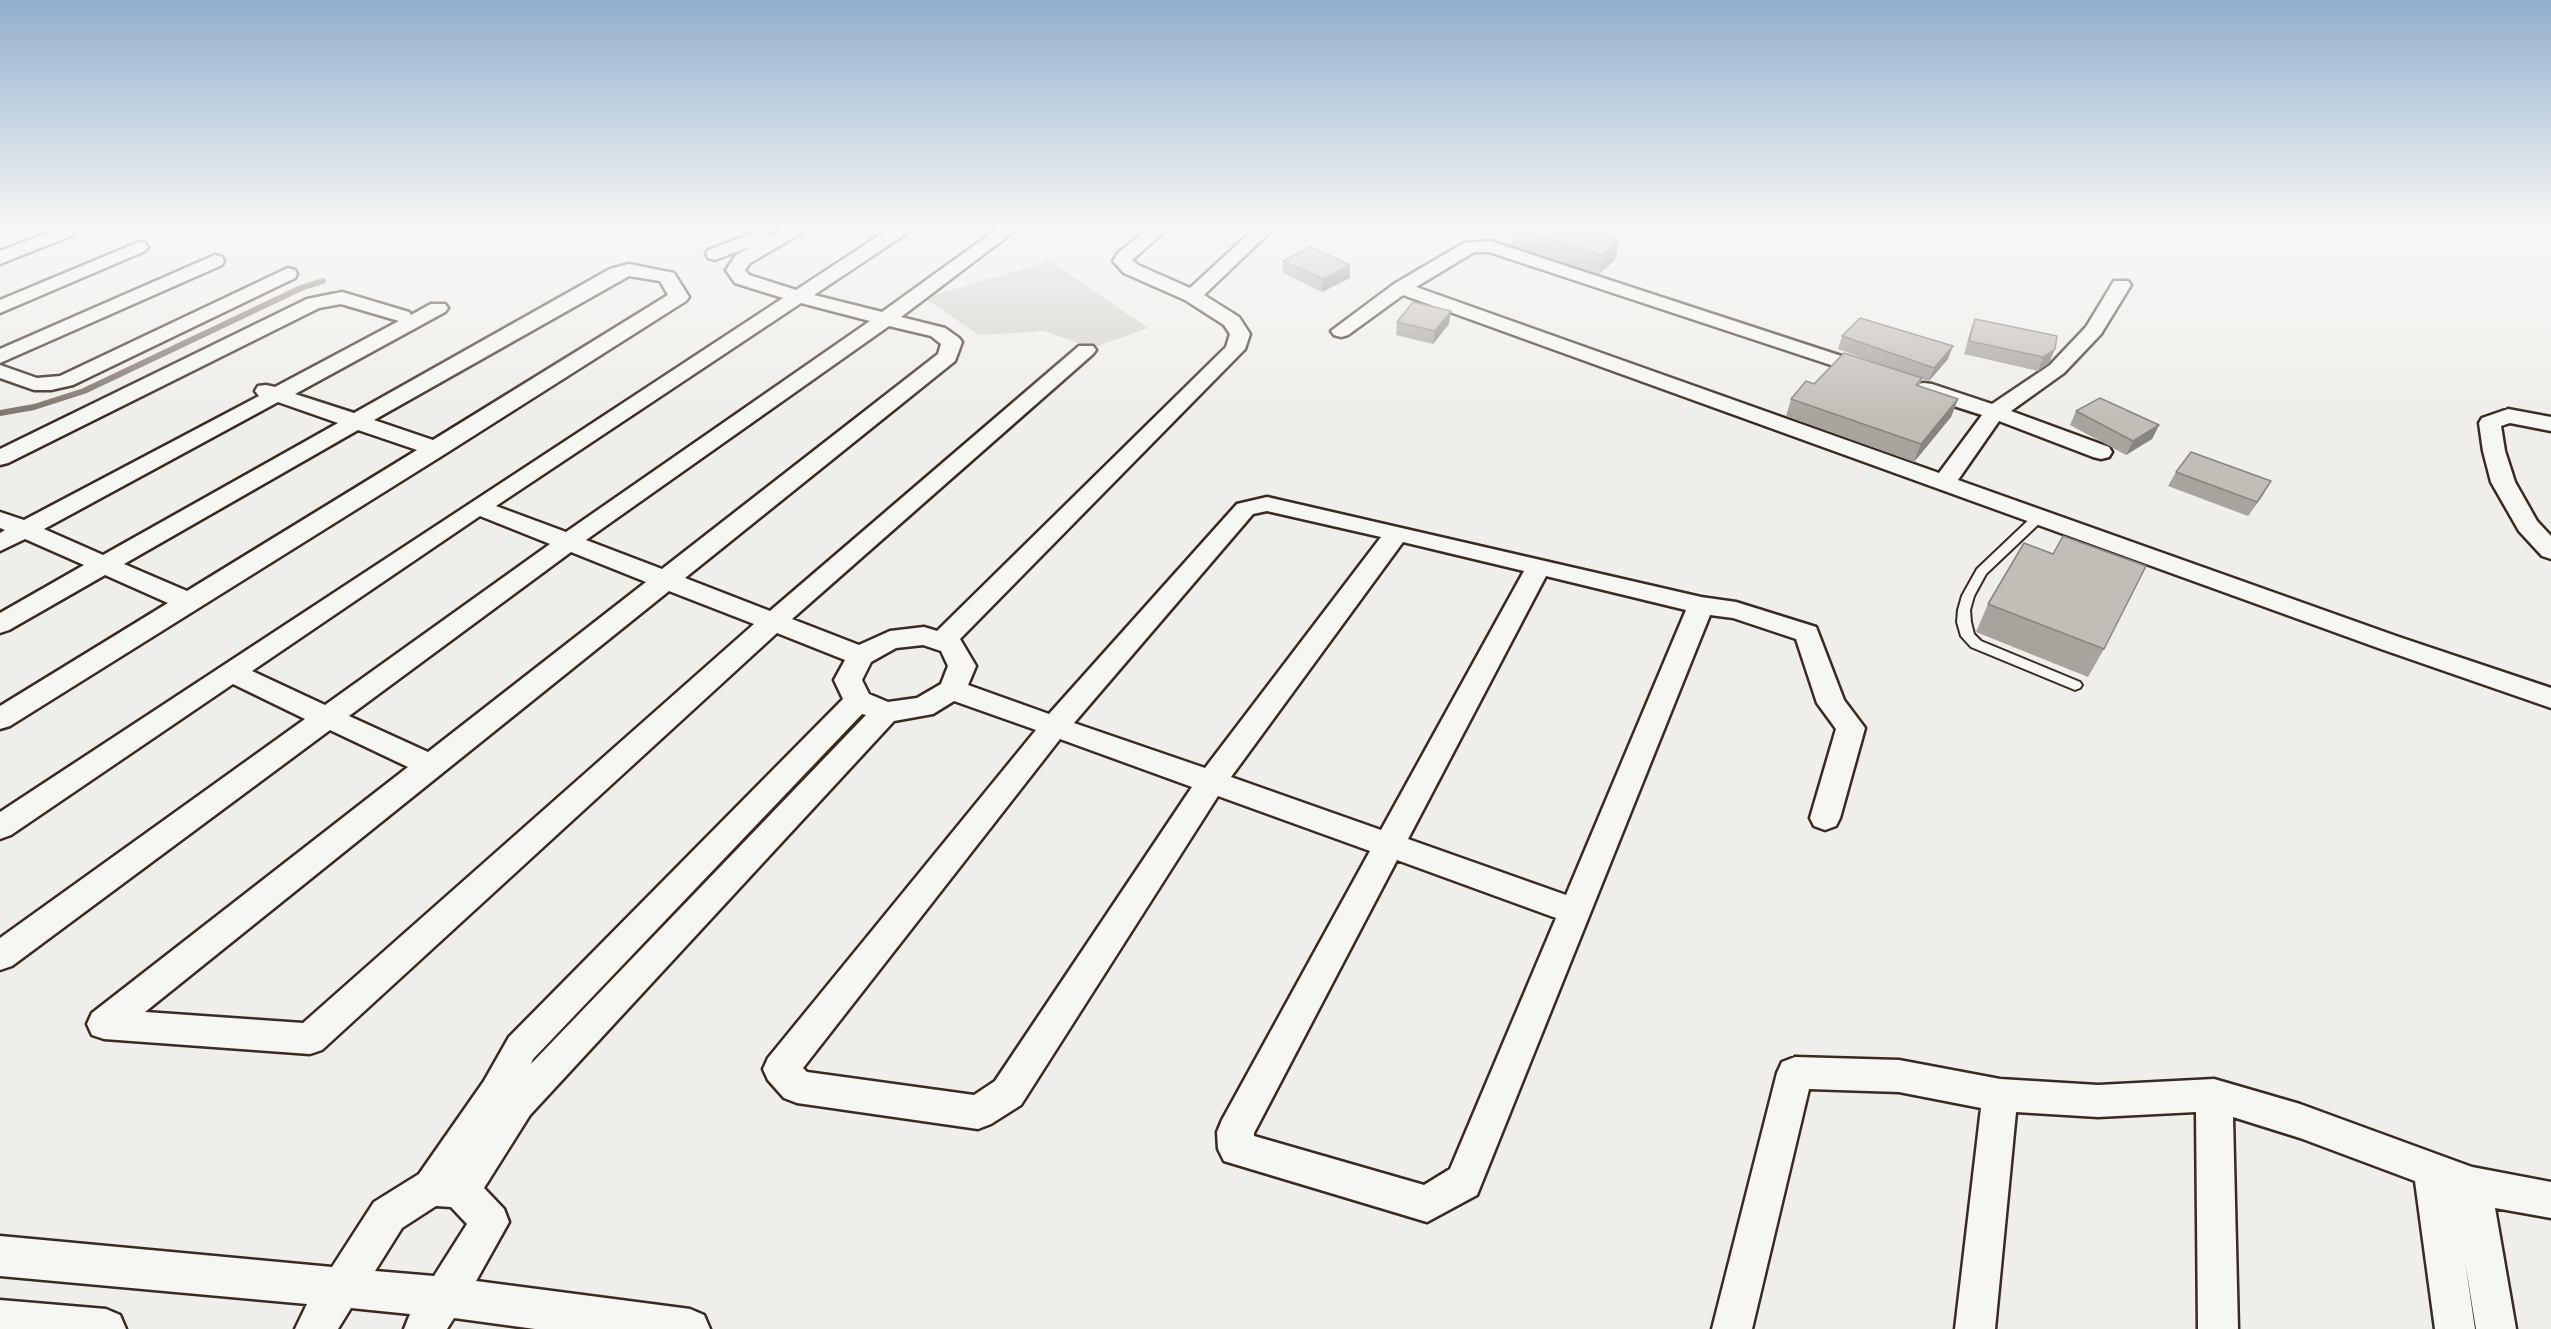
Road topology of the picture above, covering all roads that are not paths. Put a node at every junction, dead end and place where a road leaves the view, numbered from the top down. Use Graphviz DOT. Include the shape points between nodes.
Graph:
graph roads {
  1 [pos="37,291"];
  2 [pos="148,291"];
  3 [pos="253,291"];
  4 [pos="584,291"];
  5 [pos="676,291"];
  6 [pos="780,291"];
  7 [pos="808,291"];
  8 [pos="923,291"];
  9 [pos="1181,291"];
  10 [pos="1197,291"];
  11 [pos="1397,291"];
  12 [pos="1410,291"];
  13 [pos="1626,291"];
  14 [pos="2117,291"];
  15 [pos="1192,296"];
  16 [pos="799,297"];
  17 [pos="0,307"];
  18 [pos="402,316"];
  19 [pos="885,319"];
  20 [pos="1341,331"];
  21 [pos="1086,350"];
  22 [pos="0,357"];
  23 [pos="0,371"];
  24 [pos="269,392"];
  25 [pos="1995,412"];
  26 [pos="356,421"];
  27 [pos="2551,424"];
  28 [pos="437,449"];
  29 [pos="2101,452"];
  30 [pos="0,459"];
  31 [pos="1946,481"];
  32 [pos="478,507"];
  33 [pos="2040,516"];
  34 [pos="7,529"];
  35 [pos="1397,533"];
  36 [pos="568,542"];
  37 [pos="2551,551"];
  38 [pos="104,565"];
  39 [pos="1538,567"];
  40 [pos="666,580"];
  41 [pos="189,602"];
  42 [pos="1701,605"];
  43 [pos="773,622"];
  44 [pos="0,624"];
  45 [pos="941,642"];
  46 [pos="861,656"];
  47 [pos="232,673"];
  48 [pos="2075,685"];
  49 [pos="952,690"];
  50 [pos="2551,698"];
  51 [pos="872,706"];
  52 [pos="328,718"];
  53 [pos="0,719"];
  54 [pos="1055,726"];
  55 [pos="431,766"];
  56 [pos="1211,782"];
  57 [pos="1825,818"];
  58 [pos="0,827"];
  59 [pos="1388,845"];
  60 [pos="1575,911"];
  61 [pos="0,956"];
  62 [pos="521,1048"];
  63 [pos="552,1063"];
  64 [pos="2000,1095"];
  65 [pos="2214,1095"];
  66 [pos="2432,1169"];
  67 [pos="2472,1185"];
  68 [pos="446,1188"];
  69 [pos="2551,1200"];
  70 [pos="0,1256"];
  71 [pos="342,1287"];
  72 [pos="435,1313"];
  73 [pos="4,1323"];
  74 [pos="106,1329"];
  75 [pos="315,1329"];
  76 [pos="690,1329"];
  77 [pos="1732,1329"];
  78 [pos="1975,1329"];
  79 [pos="2218,1329"];
  80 [pos="2454,1329"];
  81 [pos="2496,1329"];
  1 -- 17 [label="street"];
  2 -- 22 [label="street"];
  3 -- 23 [label="street" via="66,381 34,384"];
  4 -- 26 [label="street"];
  5 -- 28 [label="street" via="679,297"];
  6 -- 16 [label="street"];
  7 -- 16 [label="street"];
  8 -- 19 [label="street"];
  9 -- 15 [label="street"];
  10 -- 15 [label="street"];
  11 -- 20 [label="street"];
  12 -- 31 [label="street"];
  13 -- 25 [label="street"];
  14 -- 25 [label="street" via="2094,330 2057,369"];
  15 -- 45 [label="street" via="1232,321 1240,334 1235,349"];
  16 -- 19 [label="street"];
  16 -- 32 [label="street"];
  18 -- 24 [label="street"];
  18 -- 24 [label="street" via="424,304 438,308"];
  18 -- 30 [label="street" via="342,298 314,303"];
  19 -- 36 [label="street"];
  19 -- 40 [label="street" via="938,332 952,342 948,357"];
  21 -- 43 [label="street"];
  24 -- 26 [label="street"];
  24 -- 34 [label="street"];
  25 -- 29 [label="street"];
  25 -- 31 [label="street"];
  26 -- 28 [label="street"];
  26 -- 38 [label="street"];
  27 -- 37 [label="street" via="2508,416 2490,423 2494,451 2514,504"];
  28 -- 41 [label="street"];
  31 -- 33 [label="street"];
  32 -- 36 [label="street"];
  32 -- 47 [label="street"];
  33 -- 48 [label="lane" via="1981,572 1968,596 1964,622 1968,636 1976,644"];
  33 -- 50 [label="street"];
  34 -- 38 [label="street"];
  35 -- 39 [label="street"];
  35 -- 54 [label="street" via="1267,504 1245,508"];
  35 -- 56 [label="street"];
  36 -- 40 [label="street"];
  36 -- 52 [label="street"];
  38 -- 41 [label="street"];
  38 -- 44 [label="street"];
  39 -- 42 [label="street"];
  39 -- 59 [label="street"];
  40 -- 43 [label="street"];
  40 -- 55 [label="street"];
  41 -- 53 [label="street"];
  42 -- 57 [label="street" via="1736,610 1807,633 1831,703 1851,728"];
  42 -- 60 [label="street"];
  43 -- 46 [label="street"];
  43 -- 55 [label="street" via="310,1038 104,1024"];
  45 -- 46 [label="street" via="924,636 890,640"];
  45 -- 49 [label="street" via="951,645 962,666"];
  46 -- 51 [label="street" via="848,680"];
  47 -- 52 [label="street"];
  47 -- 58 [label="street"];
  49 -- 51 [label="street" via="922,707"];
  49 -- 54 [label="street"];
  51 -- 62 [label="street"];
  51 -- 63 [label="street"];
  52 -- 55 [label="street"];
  52 -- 61 [label="street"];
  54 -- 56 [label="street"];
  54 -- 56 [label="street" via="781,1069 797,1087 978,1112 1008,1093"];
  56 -- 59 [label="street"];
  59 -- 60 [label="street"];
  59 -- 60 [label="street" via="1235,1132 1237,1149 1427,1204 1464,1182"];
  62 -- 63 [label="street"];
  62 -- 68 [label="street"];
  63 -- 68 [label="street"];
  64 -- 65 [label="street" via="2098,1101"];
  64 -- 77 [label="street" via="1899,1076 1795,1073"];
  64 -- 78 [label="street"];
  65 -- 66 [label="street" via="2300,1121"];
  65 -- 79 [label="street"];
  66 -- 67 [label="street"];
  66 -- 80 [label="street"];
  67 -- 69 [label="street"];
  67 -- 81 [label="street"];
  68 -- 71 [label="street" via="388,1215"];
  68 -- 72 [label="street" via="490,1222"];
  70 -- 71 [label="street"];
  71 -- 72 [label="street"];
  71 -- 75 [label="street"];
  72 -- 76 [label="street"];
  73 -- 74 [label="street"];
}
